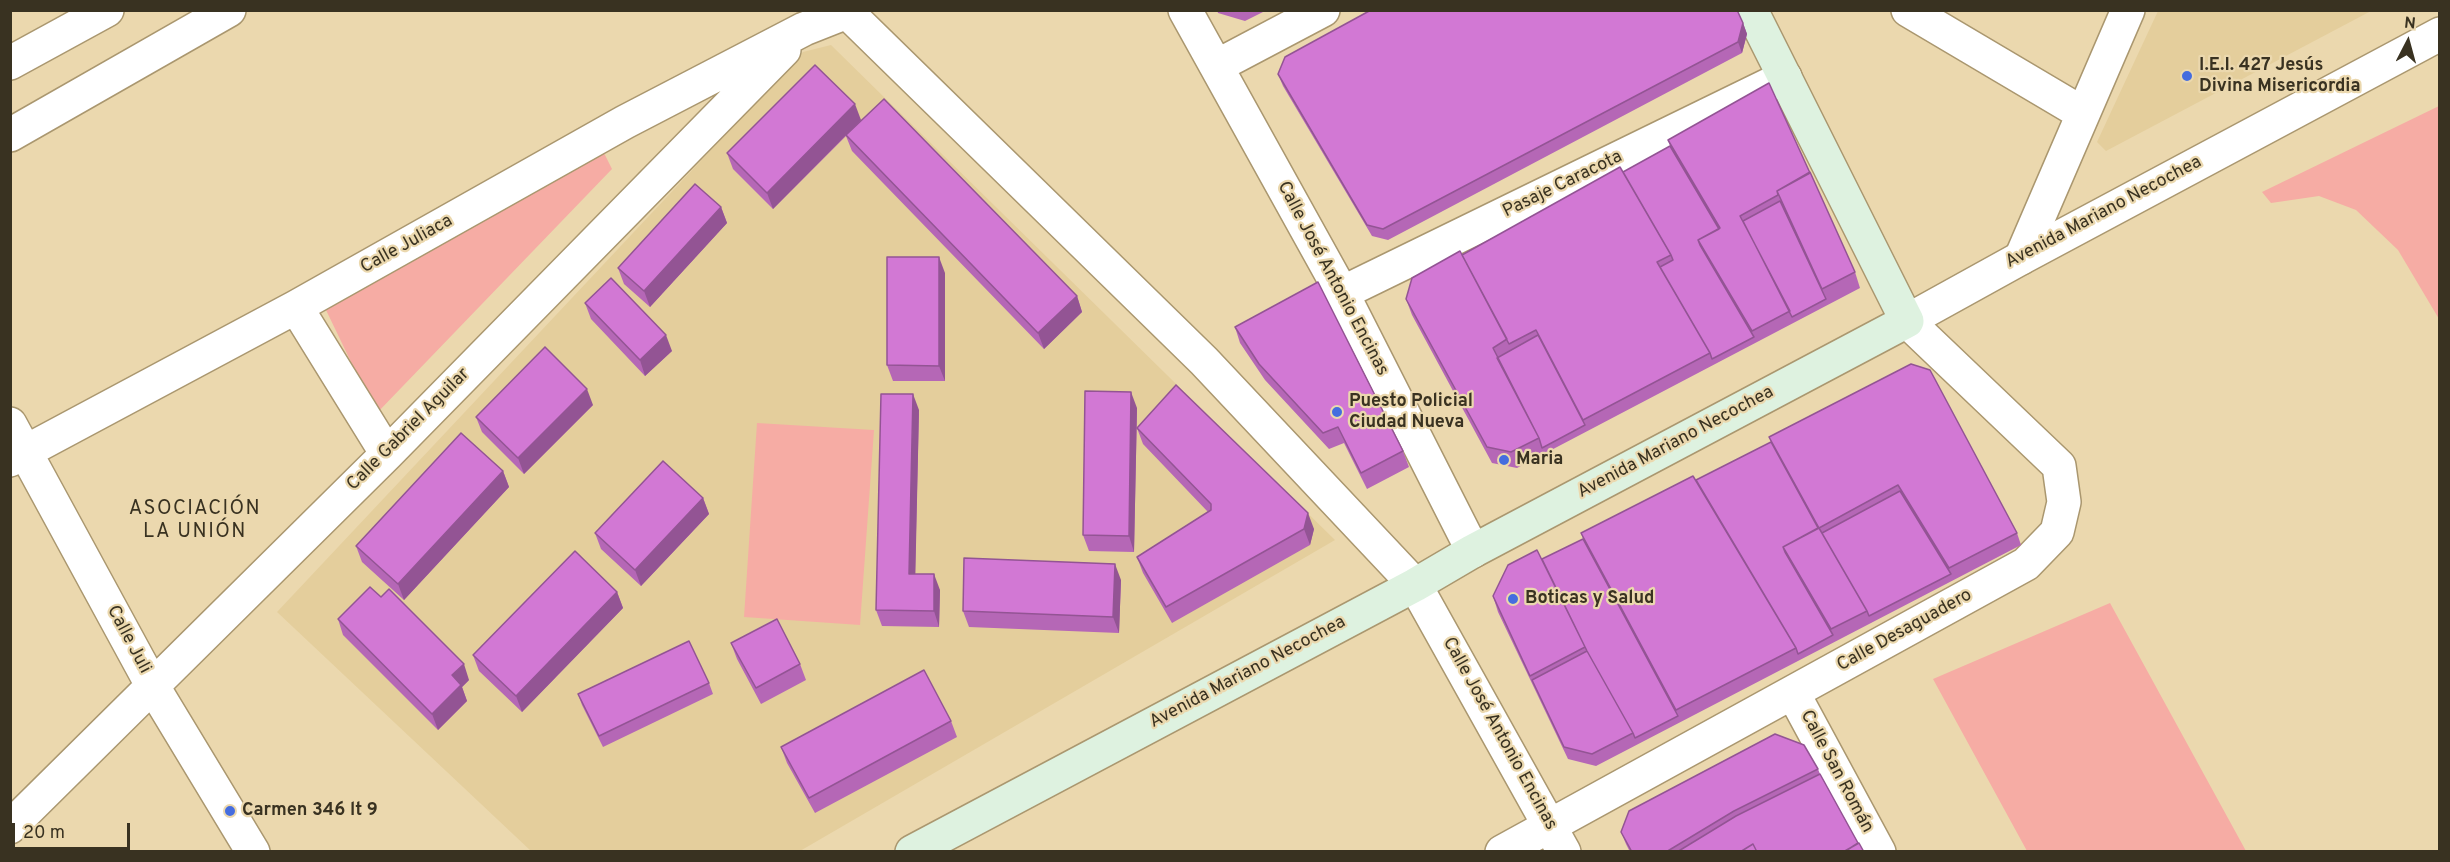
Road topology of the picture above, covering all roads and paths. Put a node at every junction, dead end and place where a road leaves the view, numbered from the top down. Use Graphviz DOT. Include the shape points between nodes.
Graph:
graph roads {
  1 [pos="107,10"];
  2 [pos="229,10"];
  3 [pos="1185,10"];
  4 [pos="1323,10"];
  5 [pos="1751,10"];
  6 [pos="1908,10"];
  7 [pos="2128,10"];
  8 [pos="804,29"];
  9 [pos="2439,34"];
  10 [pos="10,63"];
  11 [pos="1217,66"];
  12 [pos="1785,77"];
  13 [pos="2082,113"];
  14 [pos="10,135"];
  15 [pos="2021,258"];
  16 [pos="1342,293"];
  17 [pos="296,307"];
  18 [pos="1907,321"];
  19 [pos="16,445"];
  20 [pos="387,454"];
  21 [pos="1473,550"];
  22 [pos="1415,585"];
  23 [pos="152,685"];
  24 [pos="1793,693"];
  25 [pos="10,827"];
  26 [pos="1557,838"];
  27 [pos="253,852"];
  28 [pos="912,852"];
  29 [pos="1502,852"];
  30 [pos="1879,852"];
  1 -- 10 [label="street"];
  2 -- 14 [label="street"];
  3 -- 11 [label="street, Calle José Antonio Encinas"];
  4 -- 11 [label="street"];
  5 -- 12 [label="main road"];
  6 -- 13 [label="street"];
  7 -- 13 [label="street"];
  8 -- 17 [label="street, Calle Juliaca" via="625,122"];
  8 -- 20 [label="street, Calle Gabriel Aguilar"];
  8 -- 22 [label="street, Calle Juliaca" via="847,12 1204,361"];
  9 -- 15 [label="street, Avenida Mariano Necochea"];
  11 -- 16 [label="street, Calle José Antonio Encinas"];
  12 -- 16 [label="street, Pasaje Caracota"];
  12 -- 18 [label="main road"];
  13 -- 15 [label="street"];
  15 -- 18 [label="street, Avenida Mariano Necochea"];
  16 -- 21 [label="street, Calle José Antonio Encinas"];
  17 -- 19 [label="street, Calle Juliaca"];
  17 -- 20 [label="street"];
  18 -- 21 [label="main road, Avenida Mariano Necochea"];
  18 -- 24 [label="street, Calle Desaguadero" via="2059,466 2064,502 2057,532 2026,564"];
  19 -- 23 [label="street, Calle Juli"];
  20 -- 23 [label="street, Calle Gabriel Aguilar"];
  21 -- 22 [label="main road, Avenida Mariano Necochea"];
  22 -- 26 [label="street, Calle José Antonio Encinas"];
  22 -- 28 [label="main road, Avenida Mariano Necochea"];
  23 -- 25 [label="street, Calle Gabriel Aguilar"];
  23 -- 27 [label="street, Calle Juli"];
  24 -- 26 [label="street, Calle Desaguadero"];
  24 -- 30 [label="street, Calle San Román"];
  26 -- 29 [label="street, Calle Desaguadero"];
}
